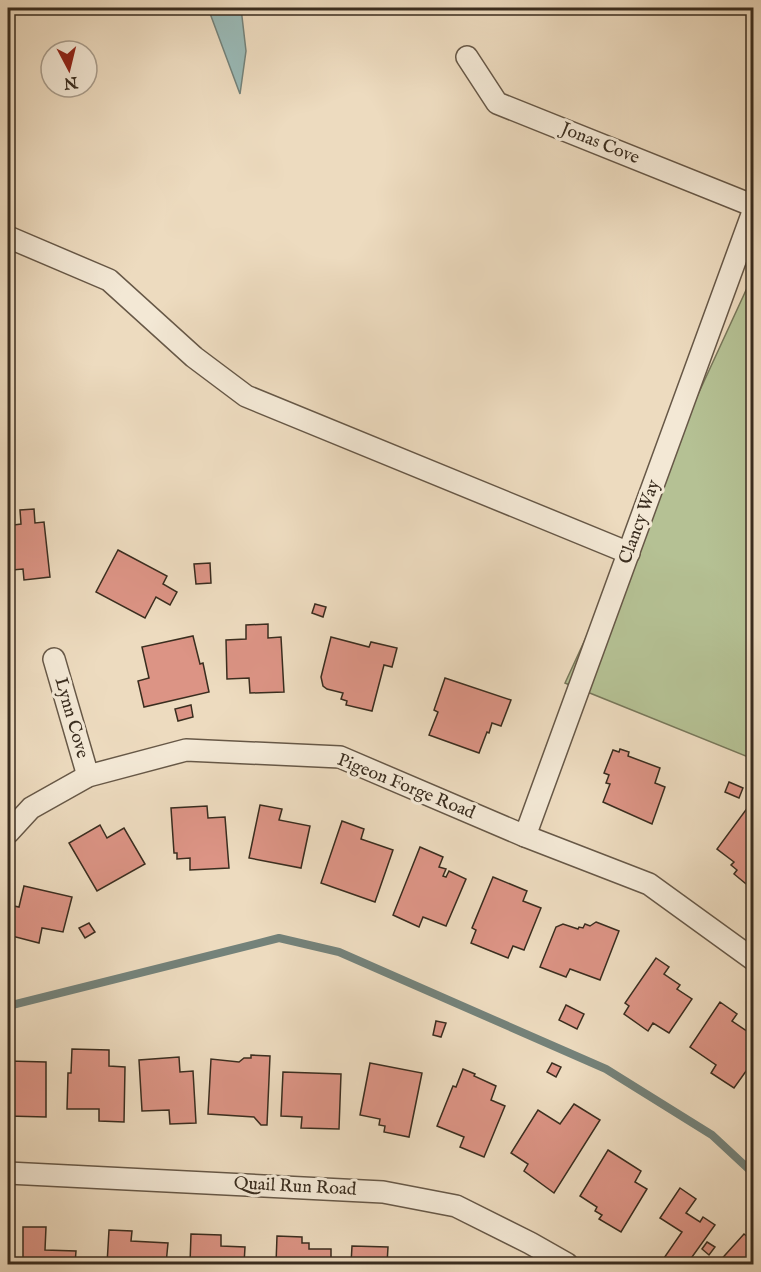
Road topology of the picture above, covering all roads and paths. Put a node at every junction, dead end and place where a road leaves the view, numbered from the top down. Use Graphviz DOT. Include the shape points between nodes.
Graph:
graph roads {
  1 [pos="466,57"];
  2 [pos="753,207"];
  3 [pos="8,237"];
  4 [pos="628,553"];
  5 [pos="54,659"];
  6 [pos="88,776"];
  7 [pos="8,833"];
  8 [pos="525,836"];
  9 [pos="753,960"];
  10 [pos="8,1173"];
  11 [pos="567,1264"];
  1 -- 2 [label="street, Jonas Cove" via="497,103"];
  2 -- 4 [label="street, Clancy Way"];
  3 -- 4 [label="street" via="109,280 194,357 246,396"];
  4 -- 8 [label="street, Clancy Way"];
  5 -- 6 [label="street, Lynn Cove"];
  6 -- 7 [label="street, Pigeon Forge Road" via="31,808"];
  6 -- 8 [label="street, Pigeon Forge Road" via="186,750 340,757"];
  8 -- 9 [label="street, Pigeon Forge Road" via="649,884"];
  10 -- 11 [label="street, Quail Run Road" via="382,1191 456,1206"];
}
